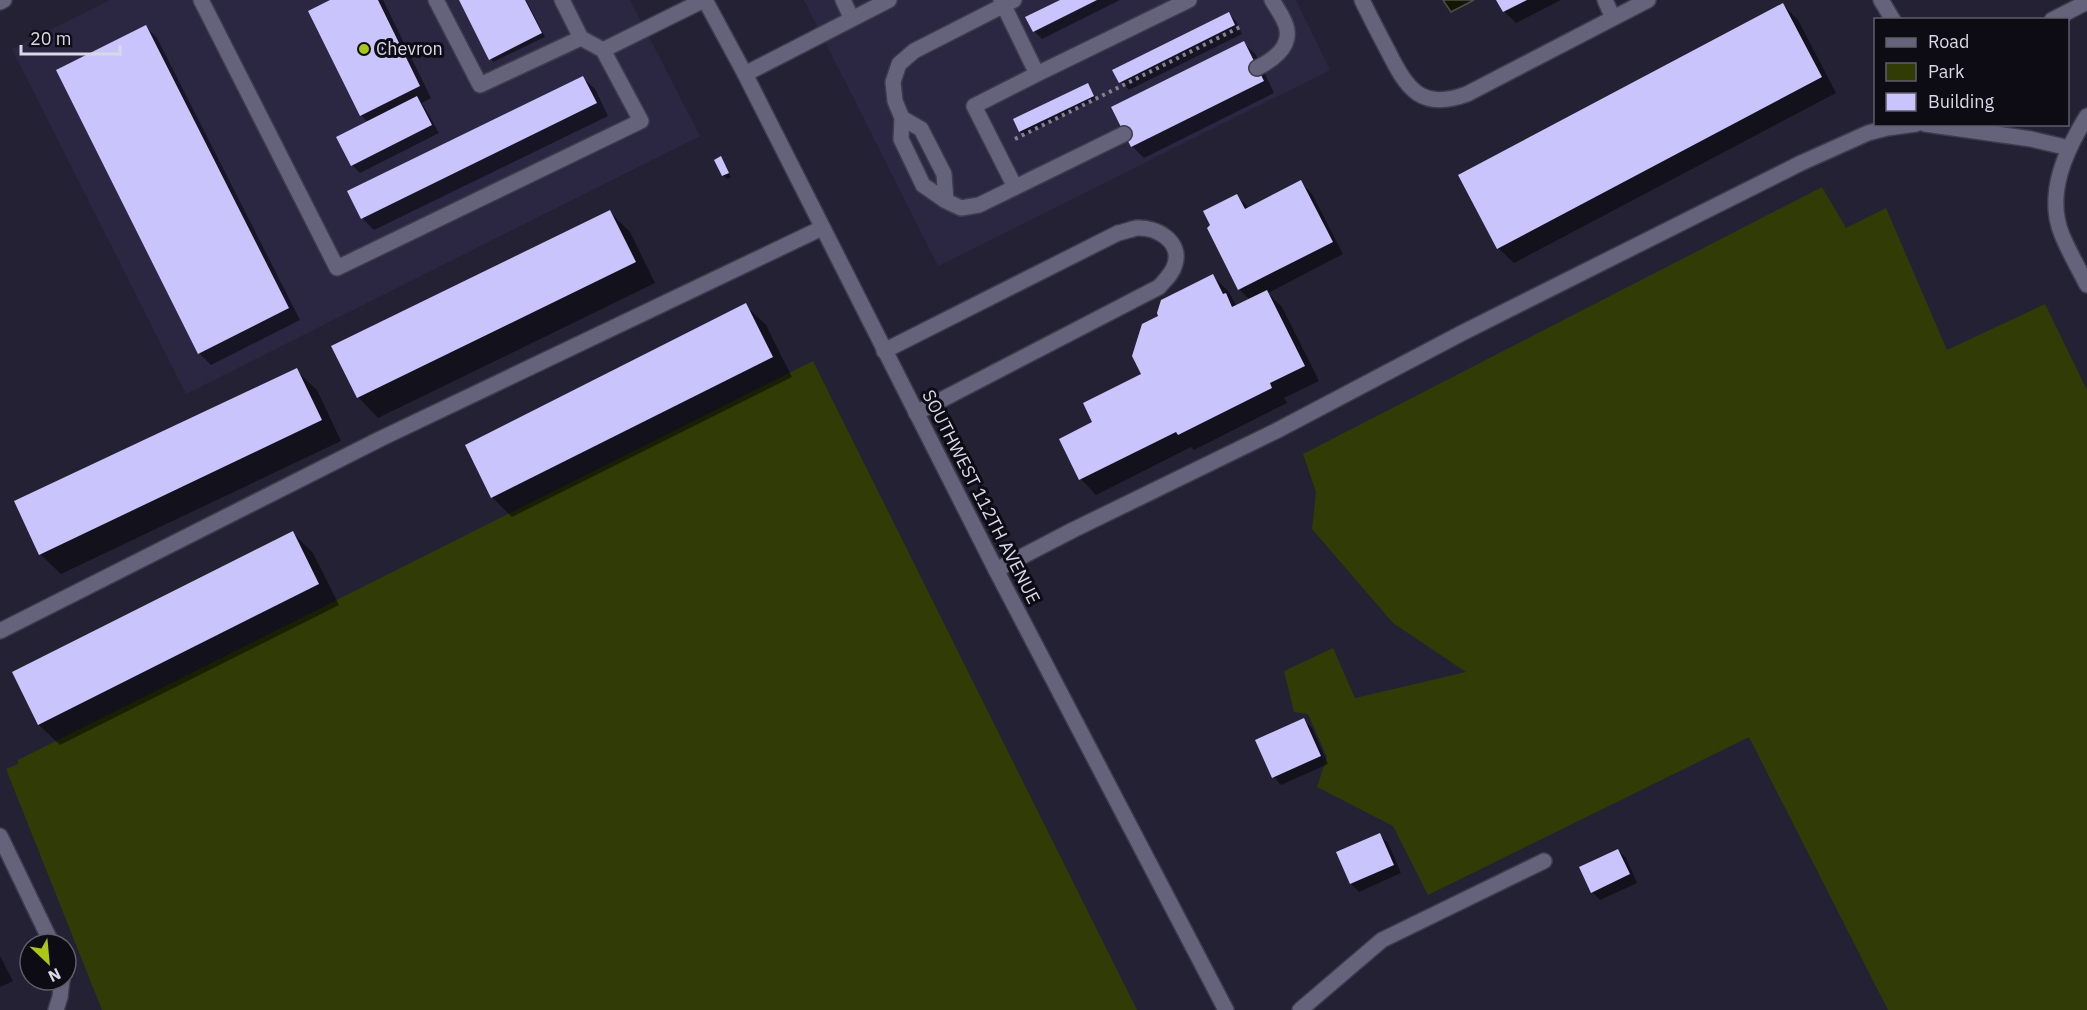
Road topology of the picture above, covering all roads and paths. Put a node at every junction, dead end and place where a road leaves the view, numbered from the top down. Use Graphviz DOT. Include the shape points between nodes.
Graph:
graph roads {
  1 [pos="4,0"];
  2 [pos="201,0"];
  3 [pos="436,0"];
  4 [pos="562,0"];
  5 [pos="705,0"];
  6 [pos="843,0"];
  7 [pos="889,0"];
  8 [pos="1189,0"];
  9 [pos="1272,0"];
  10 [pos="1362,0"];
  11 [pos="1605,0"];
  12 [pos="1648,0"];
  13 [pos="1881,0"];
  14 [pos="0,2"];
  15 [pos="1006,2"];
  16 [pos="2087,2"];
  17 [pos="1613,18"];
  18 [pos="1892,18"];
  19 [pos="2056,18"];
  20 [pos="852,19"];
  21 [pos="1240,27"];
  22 [pos="581,38"];
  23 [pos="603,50"];
  24 [pos="1257,68"];
  25 [pos="745,74"];
  26 [pos="1037,74"];
  27 [pos="2087,116"];
  28 [pos="902,118"];
  29 [pos="1902,126"];
  30 [pos="1938,126"];
  31 [pos="1124,134"];
  32 [pos="1014,140"];
  33 [pos="2069,148"];
  34 [pos="1015,187"];
  35 [pos="946,201"];
  36 [pos="822,228"];
  37 [pos="2087,285"];
  38 [pos="884,351"];
  39 [pos="916,413"];
  40 [pos="996,570"];
  41 [pos="0,631"];
  42 [pos="0,836"];
  43 [pos="1544,861"];
  44 [pos="46,932"];
  45 [pos="1227,1010"];
  46 [pos="1300,1010"];
  1 -- 14 [label="street"];
  2 -- 23 [label="street" via="338,268 641,121"];
  3 -- 22 [label="street" via="480,85"];
  4 -- 22 [label="street"];
  5 -- 23 [label="street"];
  5 -- 25 [label="street, SOUTHWEST 112TH AVENUE"];
  6 -- 20 [label="street"];
  7 -- 20 [label="street"];
  8 -- 26 [label="street"];
  9 -- 24 [label="street" via="1287,30 1285,43 1270,62"];
  10 -- 17 [label="street" via="1405,83 1419,94 1438,100 1467,94"];
  11 -- 17 [label="street"];
  12 -- 17 [label="street"];
  13 -- 18 [label="street"];
  15 -- 26 [label="street"];
  15 -- 28 [label="street" via="914,51 899,64 893,82"];
  16 -- 19 [label="street"];
  20 -- 25 [label="street"];
  21 -- 32 [label="path"];
  22 -- 23 [label="street"];
  25 -- 36 [label="street, SOUTHWEST 112TH AVENUE"];
  26 -- 34 [label="street" via="974,106"];
  27 -- 33 [label="street"];
  28 -- 35 [label="street" via="921,129 944,174"];
  28 -- 35 [label="street" via="901,139 923,184"];
  29 -- 40 [label="street" via="1868,134 1801,163"];
  30 -- 33 [label="street"];
  31 -- 34 [label="street"];
  33 -- 37 [label="street" via="2057,185 2058,214 2061,233"];
  34 -- 35 [label="street" via="979,205 961,208"];
  36 -- 38 [label="street, SOUTHWEST 112TH AVENUE"];
  36 -- 41 [label="street" via="380,439"];
  38 -- 39 [label="street, SOUTHWEST 112TH AVENUE"];
  38 -- 39 [label="street" via="1118,233 1135,228 1161,233 1176,251 1175,265 1159,287"];
  39 -- 40 [label="street, SOUTHWEST 112TH AVENUE"];
  40 -- 45 [label="street, SOUTHWEST 112TH AVENUE"];
  42 -- 44 [label="street"];
  43 -- 46 [label="street" via="1382,940"];
}
